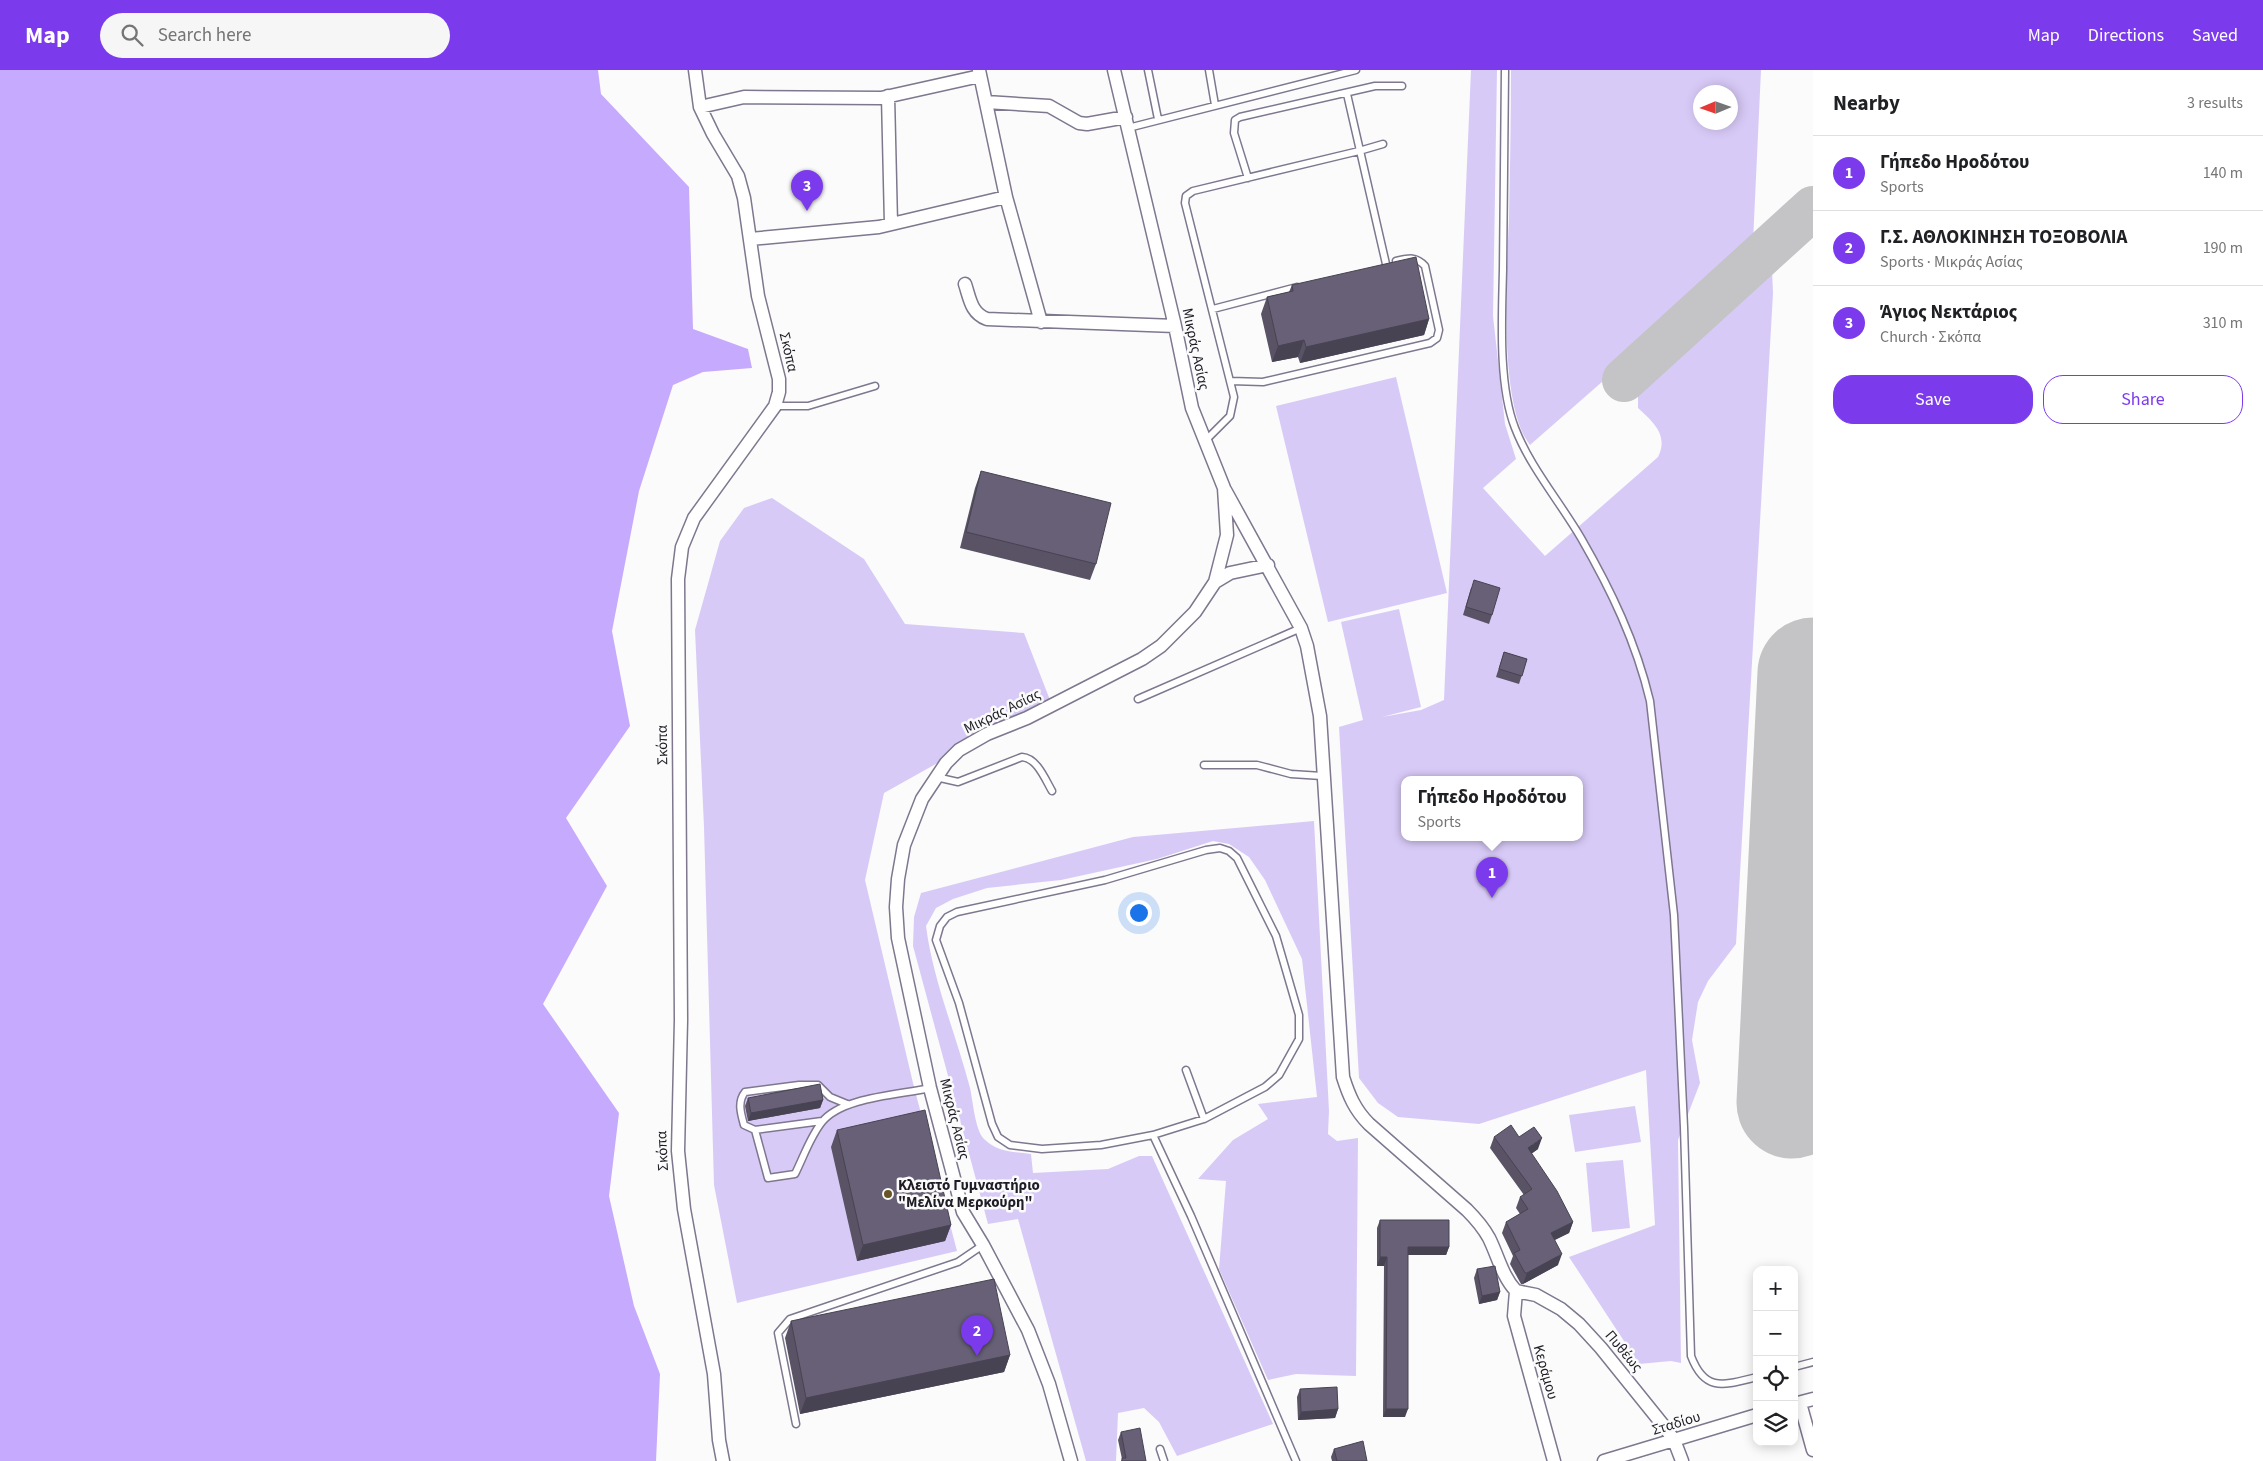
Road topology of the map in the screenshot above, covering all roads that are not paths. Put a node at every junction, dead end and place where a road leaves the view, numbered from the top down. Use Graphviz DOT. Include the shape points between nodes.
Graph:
graph roads {
  1 [pos="694,70"];
  2 [pos="1114,70"];
  3 [pos="1148,70"];
  4 [pos="1209,70"];
  5 [pos="1356,70"];
  6 [pos="1505,70"];
  7 [pos="980,73"];
  8 [pos="1402,86"];
  9 [pos="1347,94"];
  10 [pos="888,96"];
  11 [pos="986,102"];
  12 [pos="1215,105"];
  13 [pos="700,107"];
  14 [pos="1158,120"];
  15 [pos="1127,123"];
  16 [pos="1383,144"];
  17 [pos="1358,152"];
  18 [pos="1248,178"];
  19 [pos="1006,197"];
  20 [pos="891,224"];
  21 [pos="750,239"];
  22 [pos="1386,264"];
  23 [pos="1377,267"];
  24 [pos="965,284"];
  25 [pos="1309,284"];
  26 [pos="1213,309"];
  27 [pos="1041,322"];
  28 [pos="1175,326"];
  29 [pos="1231,380"];
  30 [pos="875,386"];
  31 [pos="775,406"];
  32 [pos="1204,442"];
  33 [pos="1224,488"];
  34 [pos="1268,565"];
  35 [pos="1215,582"];
  36 [pos="1301,628"];
  37 [pos="1138,699"];
  38 [pos="1204,765"];
  39 [pos="1322,776"];
  40 [pos="935,777"];
  41 [pos="1052,791"];
  42 [pos="1186,1070"];
  43 [pos="930,1088"];
  44 [pos="847,1104"];
  45 [pos="1204,1119"];
  46 [pos="822,1121"];
  47 [pos="755,1130"];
  48 [pos="1153,1135"];
  49 [pos="983,1245"];
  50 [pos="1516,1291"];
  51 [pos="1813,1362"];
  52 [pos="1798,1366"];
  53 [pos="1753,1378"];
  54 [pos="1813,1399"];
  55 [pos="1798,1403"];
  56 [pos="1798,1406"];
  57 [pos="1753,1416"];
  58 [pos="796,1424"];
  59 [pos="1674,1440"];
  60 [pos="1160,1449"];
  61 [pos="1813,1450"];
  62 [pos="723,1461"];
  63 [pos="1072,1461"];
  64 [pos="1164,1461"];
  65 [pos="1296,1461"];
  66 [pos="1554,1461"];
  67 [pos="1604,1461"];
  68 [pos="1682,1461"];
  1 -- 13 [label="street, Σκόπα"];
  2 -- 15 [label="street, Μικράς Ασίας"];
  3 -- 14 [label="lane"];
  4 -- 12 [label="lane"];
  5 -- 12 [label="lane"];
  6 -- 53 [label="lane" via="1502,329 1509,405 1523,445 1581,539 1625,620 1642,668 1650,701 1674,915 1691,1356 1697,1372 1709,1381 1725,1385"];
  7 -- 10 [label="street"];
  7 -- 11 [label="street"];
  8 -- 9 [label="lane" via="1375,86"];
  9 -- 17 [label="lane"];
  9 -- 18 [label="lane" via="1235,120 1234,133"];
  10 -- 13 [label="street" via="744,97"];
  10 -- 20 [label="street"];
  11 -- 15 [label="street" via="1050,106 1079,123"];
  11 -- 19 [label="street"];
  12 -- 14 [label="lane"];
  13 -- 21 [label="street, Σκόπα" via="738,176"];
  14 -- 15 [label="lane"];
  15 -- 28 [label="street, Μικράς Ασίας"];
  16 -- 17 [label="lane"];
  17 -- 18 [label="lane"];
  17 -- 22 [label="lane"];
  18 -- 26 [label="lane" via="1193,191 1186,196 1185,203"];
  19 -- 20 [label="street"];
  19 -- 27 [label="street"];
  20 -- 21 [label="street"];
  21 -- 31 [label="street, Σκόπα" via="758,296 779,379"];
  22 -- 23 [label="lane"];
  22 -- 29 [label="lane" via="1411,258 1425,266 1440,330 1437,338 1430,343 1263,382"];
  24 -- 27 [label="street" via="972,308 980,316"];
  25 -- 26 [label="lane"];
  26 -- 29 [label="lane"];
  27 -- 28 [label="street"];
  28 -- 32 [label="street, Μικράς Ασίας" via="1192,408"];
  29 -- 32 [label="lane" via="1234,396 1230,416"];
  30 -- 31 [label="lane" via="808,406"];
  31 -- 62 [label="street, Σκόπα" via="694,518 682,546 678,579 681,1020 678,1151 684,1209 714,1374"];
  32 -- 33 [label="street, Μικράς Ασίας"];
  33 -- 34 [label="street"];
  33 -- 35 [label="street, Μικράς Ασίας" via="1227,535"];
  34 -- 35 [label="street" via="1230,573"];
  34 -- 36 [label="street"];
  35 -- 40 [label="street, Μικράς Ασίας" via="1195,612 1161,646 1132,665 974,741 959,750"];
  36 -- 37 [label="lane"];
  36 -- 39 [label="street" via="1320,716"];
  38 -- 39 [label="lane" via="1257,765 1291,774"];
  39 -- 50 [label="street" via="1343,1077 1349,1096 1357,1112 1369,1124 1477,1221 1488,1237 1508,1282"];
  40 -- 41 [label="lane" via="958,782 1022,756 1036,765"];
  40 -- 43 [label="street, Μικράς Ασίας" via="922,799 904,845 896,907 898,938"];
  42 -- 45 [label="lane"];
  43 -- 44 [label="lane"];
  43 -- 49 [label="street, Μικράς Ασίας" via="962,1212"];
  44 -- 46 [label="lane"];
  44 -- 47 [label="lane" via="830,1097 818,1085 745,1092 741,1097 744,1125"];
  45 -- 48 [label="lane"];
  45 -- 48 [label="lane" via="1264,1087 1279,1075 1299,1039 1299,1015 1276,936 1237,858 1229,851 1220,848 1206,850 1113,878 947,917 936,940 959,1003 998,1137 1010,1145 1042,1149 1082,1148"];
  46 -- 47 [label="lane"];
  46 -- 47 [label="lane" via="795,1174 768,1178"];
  48 -- 65 [label="lane"];
  49 -- 58 [label="lane" via="958,1262 790,1319 778,1333"];
  49 -- 63 [label="street, Μικράς Ασίας" via="1028,1330 1050,1384"];
  50 -- 59 [label="street, Πυθέως" via="1536,1295 1579,1324"];
  50 -- 66 [label="street, Κεράμου" via="1515,1322"];
  51 -- 52 [label="lane"];
  54 -- 55 [label="street"];
  56 -- 61 [label="street"];
  57 -- 59 [label="street, Σταδίου"];
  59 -- 67 [label="street, Σταδίου"];
  59 -- 68 [label="street, Πυθέως"];
  60 -- 64 [label="lane"];
}
